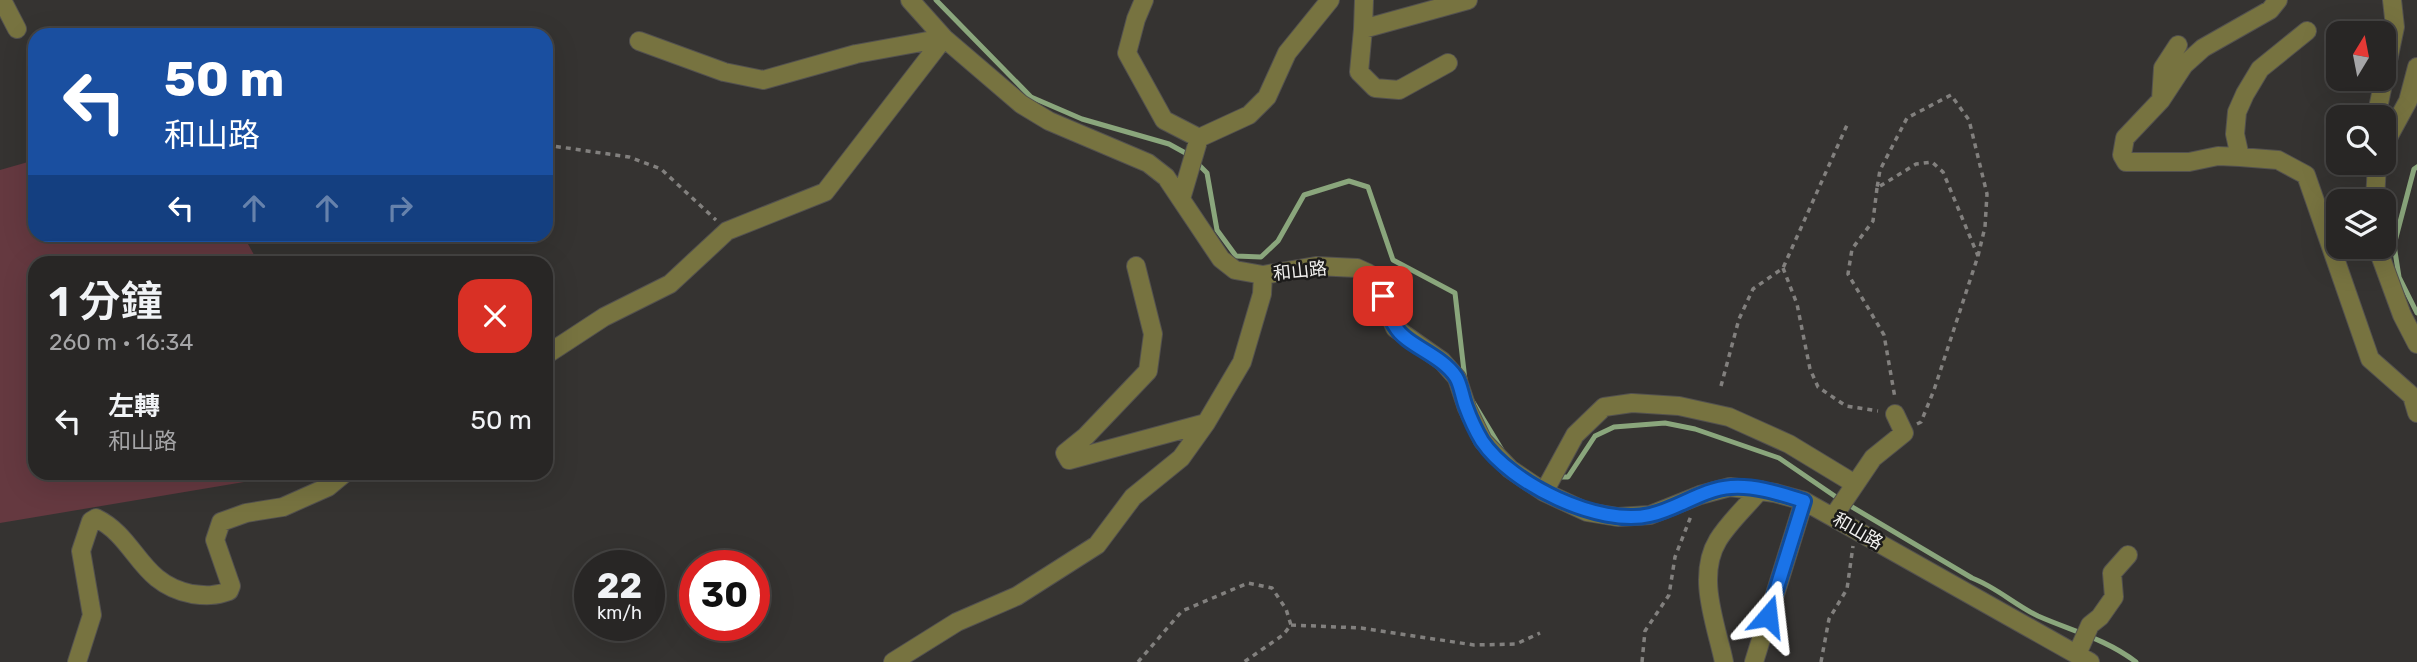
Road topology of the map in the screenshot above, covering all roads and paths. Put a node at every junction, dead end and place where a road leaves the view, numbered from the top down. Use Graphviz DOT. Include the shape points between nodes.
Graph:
graph roads {
  1 [pos="2,0"];
  2 [pos="910,0"];
  3 [pos="1144,0"];
  4 [pos="1330,0"];
  5 [pos="1364,0"];
  6 [pos="1468,0"];
  7 [pos="2278,0"];
  8 [pos="2392,0"];
  9 [pos="17,29"];
  10 [pos="1363,29"];
  11 [pos="2307,31"];
  12 [pos="944,38"];
  13 [pos="639,41"];
  14 [pos="2178,45"];
  15 [pos="1448,63"];
  16 [pos="2417,67"];
  17 [pos="2161,100"];
  18 [pos="2380,105"];
  19 [pos="2396,123"];
  20 [pos="1847,125"];
  21 [pos="1199,138"];
  22 [pos="553,146"];
  23 [pos="2241,157"];
  24 [pos="1877,188"];
  25 [pos="1181,199"];
  26 [pos="727,231"];
  27 [pos="1978,256"];
  28 [pos="2381,259"];
  29 [pos="1136,266"];
  30 [pos="1783,268"];
  31 [pos="1263,275"];
  32 [pos="2417,344"];
  33 [pos="553,350"];
  34 [pos="1721,386"];
  35 [pos="2417,413"];
  36 [pos="1895,414"];
  37 [pos="1206,424"];
  38 [pos="1903,433"];
  39 [pos="336,480"];
  40 [pos="1855,484"];
  41 [pos="1760,490"];
  42 [pos="1544,492"];
  43 [pos="1700,495"];
  44 [pos="1804,501"];
  45 [pos="1833,517"];
  46 [pos="1855,530"];
  47 [pos="2128,555"];
  48 [pos="1291,625"];
  49 [pos="1540,633"];
  50 [pos="2083,658"];
  51 [pos="77,662"];
  52 [pos="892,662"];
  53 [pos="1138,662"];
  54 [pos="1244,662"];
  55 [pos="1642,662"];
  56 [pos="1724,662"];
  57 [pos="1754,662"];
  58 [pos="1821,662"];
  1 -- 9 [label="street"];
  2 -- 12 [label="street, 和山路"];
  3 -- 21 [label="street" via="1127,53 1164,120"];
  4 -- 21 [label="street" via="1287,53 1267,97 1249,115"];
  5 -- 10 [label="street"];
  6 -- 10 [label="street"];
  7 -- 17 [label="street" via="2270,10 2203,48 2184,65"];
  8 -- 18 [label="street" via="2395,27"];
  10 -- 15 [label="street" via="1359,72 1375,88 1399,90"];
  11 -- 23 [label="street" via="2260,69 2245,94 2235,134"];
  12 -- 13 [label="street" via="856,54 763,80 724,72"];
  12 -- 25 [label="street, 和山路" via="1021,104 1049,121 1148,163 1166,177"];
  12 -- 26 [label="street" via="825,192"];
  14 -- 17 [label="street" via="2163,68"];
  16 -- 19 [label="street" via="2408,101"];
  17 -- 23 [label="street" via="2125,138 2122,155 2126,162"];
  20 -- 30 [label="path"];
  21 -- 25 [label="street"];
  22 -- 26 [label="path" via="629,157 661,169"];
  23 -- 35 [label="street" via="2278,160 2306,175 2370,359 2412,396"];
  24 -- 27 [label="path" via="1916,164 1932,162 1943,172"];
  24 -- 27 [label="path" via="1880,170 1907,118 1951,95 1969,120 1987,194"];
  24 -- 36 [label="path" via="1872,221 1852,249 1848,274 1884,335"];
  25 -- 31 [label="street, 和山路" via="1221,259 1236,270"];
  26 -- 33 [label="street" via="670,284 604,317"];
  27 -- 38 [label="path" via="1921,422"];
  28 -- 32 [label="street"];
  29 -- 37 [label="street" via="1153,334 1147,371 1065,453 1069,460"];
  30 -- 34 [label="path" via="1753,289 1739,319"];
  30 -- 36 [label="path" via="1818,387 1846,406"];
  31 -- 37 [label="street" via="1242,362"];
  31 -- 42 [label="street, 和山路" via="1316,266 1357,268 1368,274 1383,296 1395,328 1442,361 1457,378 1483,442 1510,469"];
  36 -- 38 [label="street"];
  37 -- 52 [label="street" via="1181,458 1133,498 1097,545 1017,596 957,622"];
  38 -- 40 [label="street" via="1873,458"];
  39 -- 51 [label="street" via="283,508 221,522 215,540 232,586 211,597 158,582 109,524 96,518 91,521 82,551 92,615"];
  40 -- 42 [label="street" via="1789,444 1729,417 1679,406 1632,403 1604,407 1575,435"];
  40 -- 45 [label="street"];
  41 -- 43 [label="street, 和山路" via="1730,487"];
  41 -- 44 [label="street, 和山路"];
  41 -- 56 [label="street" via="1718,540 1709,560 1710,605"];
  42 -- 43 [label="street, 和山路" via="1587,512 1618,517 1650,515"];
  43 -- 55 [label="path" via="1675,557 1669,595 1645,631"];
  44 -- 45 [label="street, 和山路"];
  44 -- 57 [label="street"];
  45 -- 46 [label="street, 和山路"];
  46 -- 50 [label="street, 和山路"];
  46 -- 58 [label="path" via="1847,589 1829,619"];
  47 -- 50 [label="street" via="2112,573 2114,597 2090,625"];
  48 -- 49 [label="path" via="1361,628 1474,646 1516,644"];
  48 -- 53 [label="path" via="1272,588 1248,583 1182,611"];
  48 -- 54 [label="path"];
}
